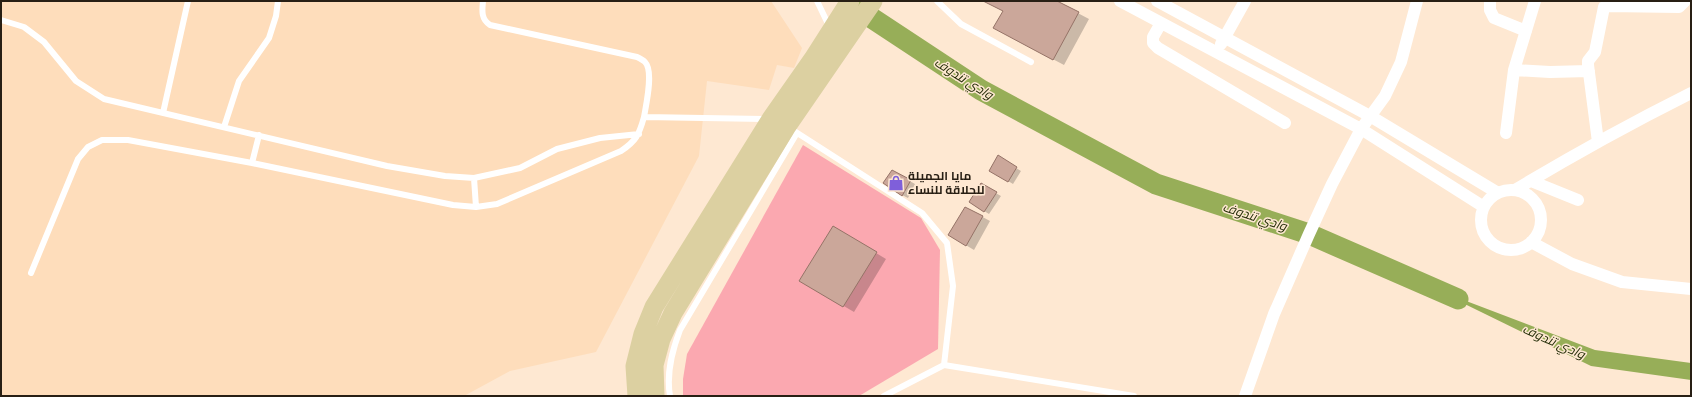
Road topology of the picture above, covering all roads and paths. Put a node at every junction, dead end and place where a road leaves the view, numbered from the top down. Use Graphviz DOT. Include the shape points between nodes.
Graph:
graph roads {
  1 [pos="188,1"];
  2 [pos="278,1"];
  3 [pos="483,1"];
  4 [pos="817,1"];
  5 [pos="850,1"];
  6 [pos="873,1"];
  7 [pos="937,1"];
  8 [pos="1120,1"];
  9 [pos="1158,1"];
  10 [pos="1245,1"];
  11 [pos="1417,1"];
  12 [pos="1490,1"];
  13 [pos="1535,1"];
  14 [pos="1684,1"];
  15 [pos="1,20"];
  16 [pos="1161,23"];
  17 [pos="831,31"];
  18 [pos="1526,31"];
  19 [pos="1224,38"];
  20 [pos="1217,52"];
  21 [pos="1031,62"];
  22 [pos="1514,70"];
  23 [pos="1589,71"];
  24 [pos="1691,93"];
  25 [pos="163,113"];
  26 [pos="1370,116"];
  27 [pos="644,118"];
  28 [pos="1285,123"];
  29 [pos="783,125"];
  30 [pos="224,127"];
  31 [pos="1361,129"];
  32 [pos="639,134"];
  33 [pos="1506,134"];
  34 [pos="259,136"];
  35 [pos="1598,142"];
  36 [pos="252,163"];
  37 [pos="474,178"];
  38 [pos="1531,181"];
  39 [pos="1515,190"];
  40 [pos="1498,193"];
  41 [pos="1578,200"];
  42 [pos="476,207"];
  43 [pos="1484,207"];
  44 [pos="1531,242"];
  45 [pos="31,273"];
  46 [pos="1691,289"];
  47 [pos="944,365"];
  48 [pos="637,396"];
  49 [pos="655,396"];
  50 [pos="670,396"];
  51 [pos="884,396"];
  52 [pos="1134,396"];
  53 [pos="1245,396"];
  1 -- 25 [label="lane"];
  2 -- 30 [label="lane" via="269,38 239,81"];
  3 -- 27 [label="lane" via="482,16 484,22 490,25 637,57 645,62 649,80"];
  4 -- 17 [label="lane"];
  5 -- 17 [label="main road"];
  6 -- 29 [label="main road"];
  7 -- 21 [label="lane" via="961,24"];
  8 -- 16 [label="street"];
  9 -- 19 [label="street"];
  10 -- 19 [label="street"];
  11 -- 26 [label="street" via="1401,62 1385,96"];
  12 -- 18 [label="street" via="1490,10 1494,18"];
  13 -- 18 [label="street"];
  14 -- 23 [label="street" via="1678,7 1604,7 1595,52 1588,61"];
  15 -- 25 [label="lane" via="24,28 44,42 76,81 104,99"];
  16 -- 20 [label="street"];
  16 -- 28 [label="street" via="1153,37 1153,43 1158,48"];
  17 -- 29 [label="main road"];
  18 -- 22 [label="street"];
  19 -- 20 [label="street"];
  19 -- 26 [label="street"];
  20 -- 31 [label="street"];
  22 -- 23 [label="street"];
  22 -- 33 [label="street"];
  23 -- 35 [label="street"];
  24 -- 35 [label="street"];
  25 -- 30 [label="lane"];
  26 -- 31 [label="street"];
  26 -- 40 [label="street"];
  27 -- 29 [label="lane"];
  27 -- 32 [label="lane"];
  29 -- 47 [label="lane" via="922,213 947,243 953,286"];
  29 -- 48 [label="main road" via="654,307 643,334 636,366"];
  29 -- 49 [label="main road" via="673,313 661,339 654,365"];
  29 -- 50 [label="lane" via="680,330 671,354 668,386"];
  30 -- 34 [label="lane"];
  31 -- 43 [label="street"];
  31 -- 53 [label="street" via="1301,250 1274,314"];
  32 -- 37 [label="lane" via="600,138 557,149 520,168"];
  32 -- 42 [label="lane" via="633,143 621,152 497,204"];
  34 -- 36 [label="lane"];
  34 -- 37 [label="lane" via="387,166"];
  35 -- 38 [label="street"];
  36 -- 42 [label="lane" via="453,205"];
  36 -- 45 [label="lane" via="128,140 102,140 88,147 78,159"];
  37 -- 42 [label="lane"];
  38 -- 39 [label="street"];
  38 -- 41 [label="street"];
  39 -- 40 [label="street"];
  39 -- 44 [label="street" via="1533,199 1540,212 1541,226"];
  40 -- 43 [label="street"];
  43 -- 44 [label="street" via="1482,227 1493,244 1512,250 1522,248"];
  44 -- 46 [label="street" via="1572,264 1622,282"];
  47 -- 51 [label="lane"];
  47 -- 52 [label="lane"];
}
